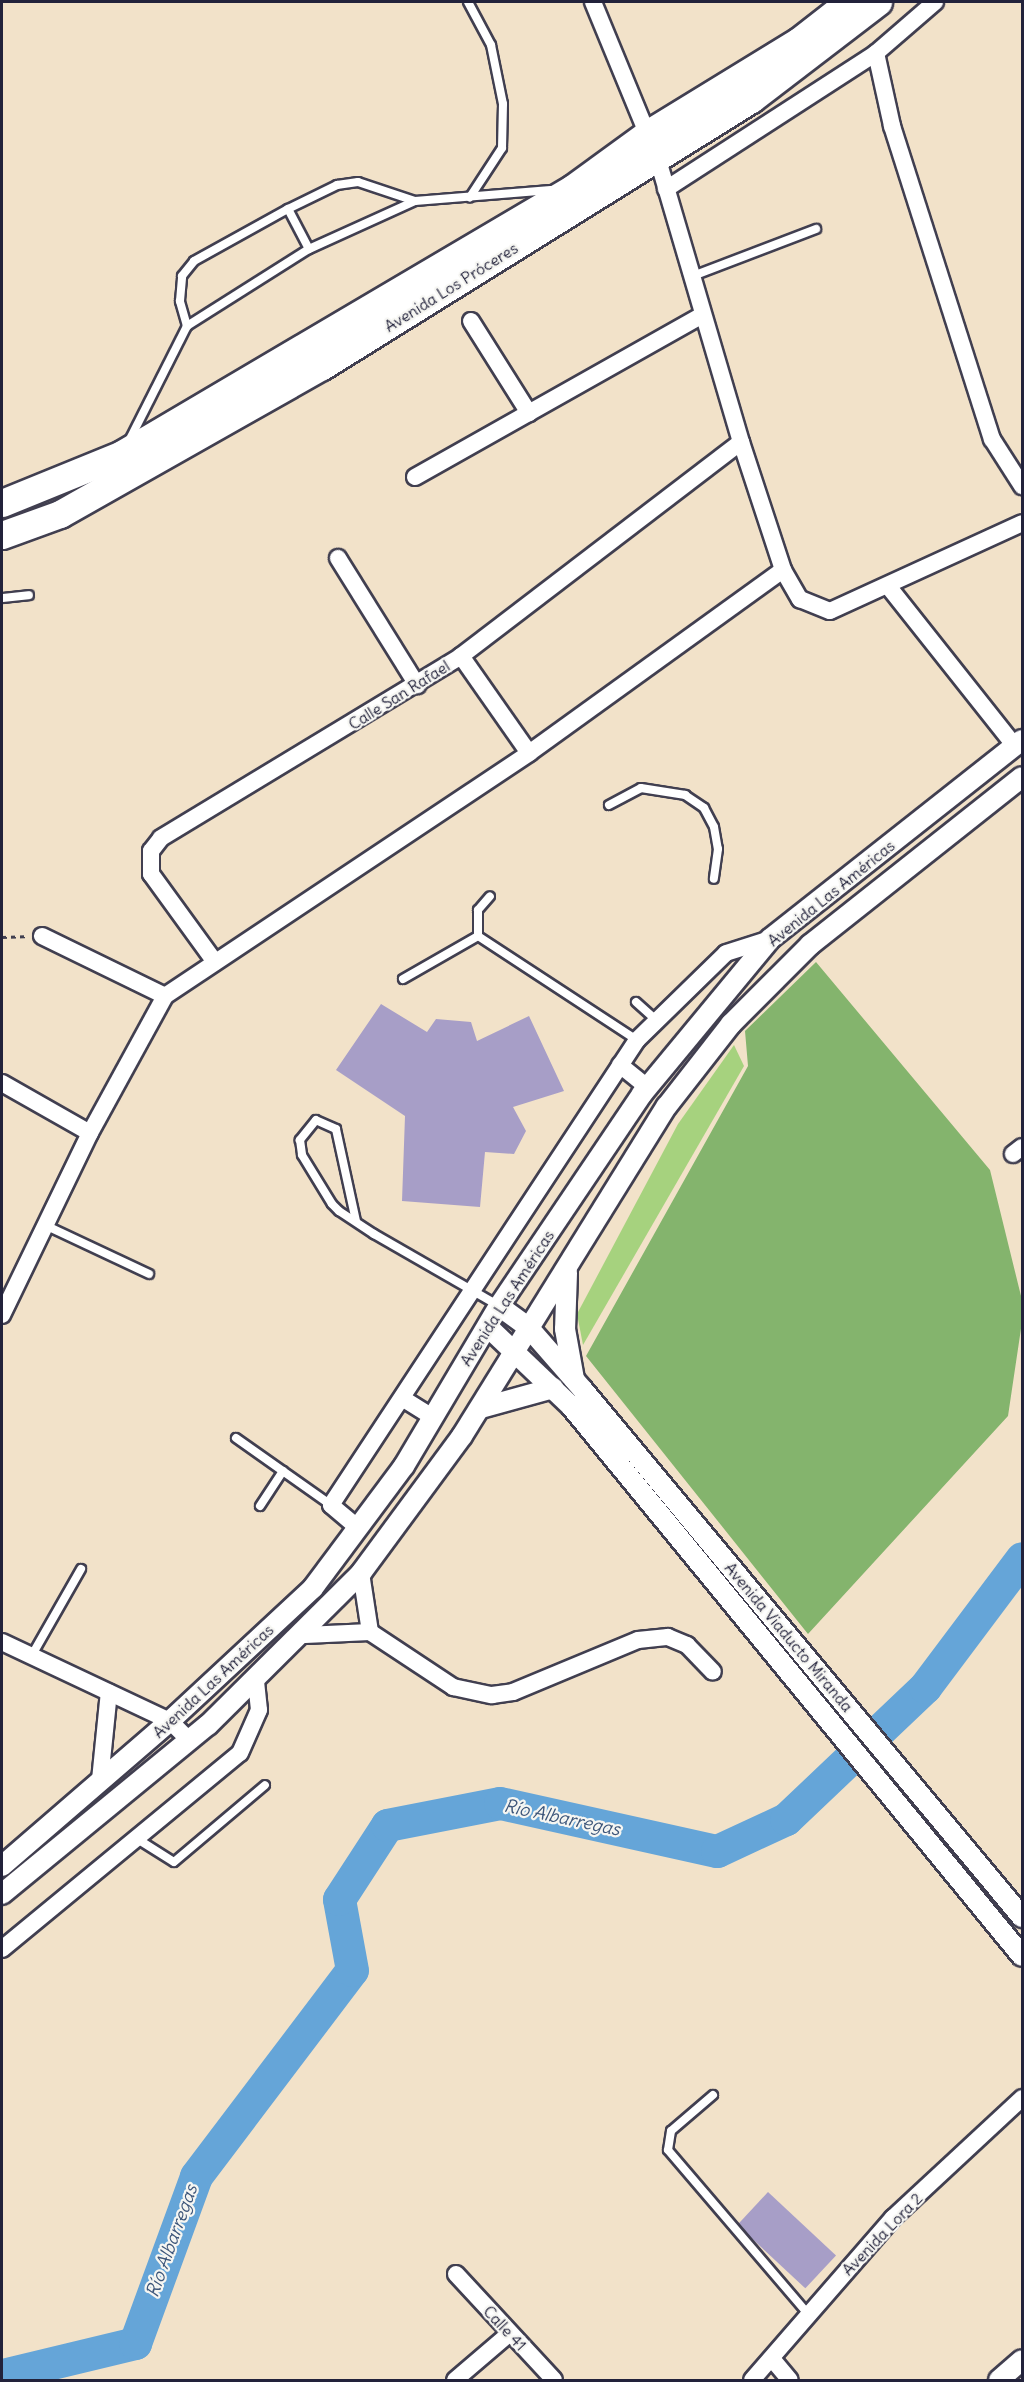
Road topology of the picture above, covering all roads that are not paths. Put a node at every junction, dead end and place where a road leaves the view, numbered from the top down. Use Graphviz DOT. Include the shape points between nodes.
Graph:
graph roads {
  1 [pos="468,2"];
  2 [pos="593,2"];
  3 [pos="849,2"];
  4 [pos="878,2"];
  5 [pos="935,2"];
  6 [pos="876,53"];
  7 [pos="647,134"];
  8 [pos="658,160"];
  9 [pos="573,188"];
  10 [pos="666,189"];
  11 [pos="470,197"];
  12 [pos="415,201"];
  13 [pos="288,209"];
  14 [pos="816,229"];
  15 [pos="309,249"];
  16 [pos="690,277"];
  17 [pos="703,315"];
  18 [pos="471,321"];
  19 [pos="187,326"];
  20 [pos="529,413"];
  21 [pos="741,442"];
  22 [pos="122,454"];
  23 [pos="415,477"];
  24 [pos="1023,486"];
  25 [pos="2,503"];
  26 [pos="1023,523"];
  27 [pos="2,535"];
  28 [pos="338,558"];
  29 [pos="783,570"];
  30 [pos="888,586"];
  31 [pos="30,595"];
  32 [pos="2,598"];
  33 [pos="461,656"];
  34 [pos="417,685"];
  35 [pos="1019,743"];
  36 [pos="529,753"];
  37 [pos="1023,777"];
  38 [pos="609,805"];
  39 [pos="714,879"];
  40 [pos="490,896"];
  41 [pos="42,936"];
  42 [pos="478,936"];
  43 [pos="770,939"];
  44 [pos="215,962"];
  45 [pos="403,979"];
  46 [pos="165,996"];
  47 [pos="636,1002"];
  48 [pos="656,1020"];
  49 [pos="637,1040"];
  50 [pos="620,1065"];
  51 [pos="2,1083"];
  52 [pos="647,1087"];
  53 [pos="90,1133"];
  54 [pos="356,1221"];
  55 [pos="45,1225"];
  56 [pos="567,1273"];
  57 [pos="149,1274"];
  58 [pos="471,1287"];
  59 [pos="7,1293"];
  60 [pos="499,1306"];
  61 [pos="2,1315"];
  62 [pos="488,1327"];
  63 [pos="530,1328"];
  64 [pos="517,1352"];
  65 [pos="578,1384"];
  66 [pos="553,1388"];
  67 [pos="402,1398"];
  68 [pos="481,1408"];
  69 [pos="431,1416"];
  70 [pos="236,1438"];
  71 [pos="283,1471"];
  72 [pos="260,1506"];
  73 [pos="331,1506"];
  74 [pos="357,1527"];
  75 [pos="81,1569"];
  76 [pos="361,1573"];
  77 [pos="370,1632"];
  78 [pos="305,1635"];
  79 [pos="2,1642"];
  80 [pos="32,1655"];
  81 [pos="713,1672"];
  82 [pos="256,1680"];
  83 [pos="109,1692"];
  84 [pos="170,1721"];
  85 [pos="189,1740"];
  86 [pos="100,1780"];
  87 [pos="265,1785"];
  88 [pos="139,1840"];
  89 [pos="2,1866"];
  90 [pos="2,1894"];
  91 [pos="1023,1917"];
  92 [pos="2,1949"];
  93 [pos="1023,1956"];
  94 [pos="713,2095"];
  95 [pos="1023,2098"];
  96 [pos="456,2274"];
  97 [pos="810,2315"];
  98 [pos="510,2333"];
  99 [pos="773,2360"];
  100 [pos="1023,2360"];
  101 [pos="455,2380"];
  102 [pos="554,2380"];
  103 [pos="752,2380"];
  104 [pos="790,2380"];
  105 [pos="999,2380"];
  1 -- 11 [label="lane" via="491,45 503,104 502,148"];
  2 -- 7 [label="street"];
  3 -- 7 [label="highway, Avenida Los Próceres" via="799,42"];
  4 -- 8 [label="highway, Avenida Los Próceres" via="751,99"];
  5 -- 6 [label="street"];
  6 -- 10 [label="street"];
  6 -- 24 [label="street" via="892,126 992,439"];
  7 -- 8 [label="street"];
  7 -- 9 [label="highway, Avenida Los Próceres"];
  8 -- 10 [label="street"];
  8 -- 27 [label="highway, Avenida Los Próceres" via="322,366 60,514"];
  9 -- 11 [label="lane"];
  9 -- 22 [label="highway, Avenida Los Próceres"];
  10 -- 16 [label="street"];
  11 -- 12 [label="lane"];
  12 -- 13 [label="lane" via="358,182 337,185"];
  12 -- 15 [label="lane" via="385,210"];
  13 -- 15 [label="lane"];
  13 -- 19 [label="lane" via="194,261 182,276 180,301"];
  14 -- 16 [label="lane"];
  15 -- 19 [label="lane"];
  16 -- 17 [label="street"];
  17 -- 20 [label="street"];
  17 -- 21 [label="street"];
  18 -- 20 [label="street"];
  19 -- 22 [label="lane"];
  20 -- 23 [label="street"];
  21 -- 29 [label="street"];
  21 -- 33 [label="street, Calle San Rafael"];
  22 -- 25 [label="highway, Avenida Los Próceres"];
  26 -- 30 [label="street"];
  28 -- 34 [label="street"];
  29 -- 30 [label="street" via="800,599 817,610 830,611"];
  29 -- 36 [label="street"];
  30 -- 35 [label="street"];
  31 -- 32 [label="lane"];
  33 -- 34 [label="street, Calle San Rafael"];
  33 -- 36 [label="street"];
  34 -- 44 [label="street, Calle San Rafael" via="161,838 151,851 151,874"];
  35 -- 43 [label="street, Avenida Las Américas"];
  36 -- 44 [label="street"];
  37 -- 56 [label="street, Avenida Las Américas" via="810,945 731,1024 667,1106"];
  38 -- 39 [label="lane" via="641,788 685,795 704,808 714,827 718,849"];
  40 -- 42 [label="lane" via="478,910"];
  41 -- 46 [label="street"];
  42 -- 45 [label="lane"];
  42 -- 49 [label="lane"];
  43 -- 48 [label="street" via="726,953"];
  43 -- 52 [label="street, Avenida Las Américas"];
  44 -- 46 [label="street"];
  46 -- 53 [label="street"];
  47 -- 48 [label="lane"];
  48 -- 49 [label="street"];
  49 -- 50 [label="street"];
  50 -- 52 [label="street"];
  50 -- 58 [label="street"];
  51 -- 53 [label="street"];
  52 -- 60 [label="street, Avenida Las Américas"];
  53 -- 55 [label="street"];
  54 -- 54 [label="lane" via="336,1129 316,1120 300,1140 302,1155 323,1194"];
  54 -- 58 [label="lane"];
  55 -- 57 [label="lane"];
  55 -- 59 [label="street"];
  56 -- 63 [label="street, Avenida Las Américas"];
  56 -- 65 [label="street" via="565,1329"];
  58 -- 60 [label="lane"];
  58 -- 67 [label="street"];
  59 -- 61 [label="street"];
  60 -- 62 [label="street, Avenida Las Américas"];
  60 -- 63 [label="street, Avenida Viaducto Miranda"];
  62 -- 64 [label="street, Avenida Viaducto Miranda"];
  62 -- 69 [label="street, Avenida Las Américas"];
  63 -- 64 [label="street, Avenida Las Américas"];
  63 -- 65 [label="street, Avenida Viaducto Miranda"];
  64 -- 66 [label="street, Avenida Viaducto Miranda"];
  64 -- 68 [label="street, Avenida Las Américas"];
  65 -- 91 [label="street, Avenida Viaducto Miranda"];
  66 -- 68 [label="street"];
  66 -- 93 [label="street, Avenida Viaducto Miranda"];
  67 -- 69 [label="street"];
  67 -- 73 [label="street"];
  68 -- 76 [label="street, Avenida Las Américas"];
  69 -- 74 [label="street, Avenida Las Américas" via="404,1466"];
  70 -- 71 [label="lane"];
  71 -- 72 [label="lane"];
  71 -- 73 [label="lane"];
  73 -- 74 [label="street"];
  74 -- 84 [label="street, Avenida Las Américas" via="313,1588"];
  75 -- 80 [label="lane"];
  76 -- 77 [label="street"];
  76 -- 78 [label="street, Avenida Las Américas"];
  77 -- 78 [label="street"];
  77 -- 81 [label="street" via="472,1693 513,1692 638,1640 668,1637 687,1645"];
  78 -- 82 [label="street, Avenida Las Américas"];
  79 -- 80 [label="street"];
  80 -- 83 [label="street"];
  82 -- 85 [label="street, Avenida Las Américas"];
  82 -- 88 [label="street" via="259,1710 240,1753"];
  83 -- 84 [label="street"];
  83 -- 86 [label="street"];
  84 -- 85 [label="street"];
  84 -- 86 [label="street, Avenida Las Américas"];
  85 -- 90 [label="street, Avenida Las Américas"];
  86 -- 89 [label="street, Avenida Las Américas"];
  87 -- 88 [label="lane" via="185,1857 165,1860"];
  88 -- 92 [label="street"];
  94 -- 97 [label="lane" via="671,2131 668,2150"];
  95 -- 97 [label="street, Avenida Lora 2" via="893,2218"];
  96 -- 98 [label="street, Calle 41"];
  97 -- 99 [label="street, Avenida Lora 2"];
  98 -- 101 [label="street"];
  98 -- 102 [label="street, Calle 41"];
  99 -- 103 [label="street, Avenida Lora 2"];
  99 -- 104 [label="street"];
  100 -- 105 [label="street"];
}
